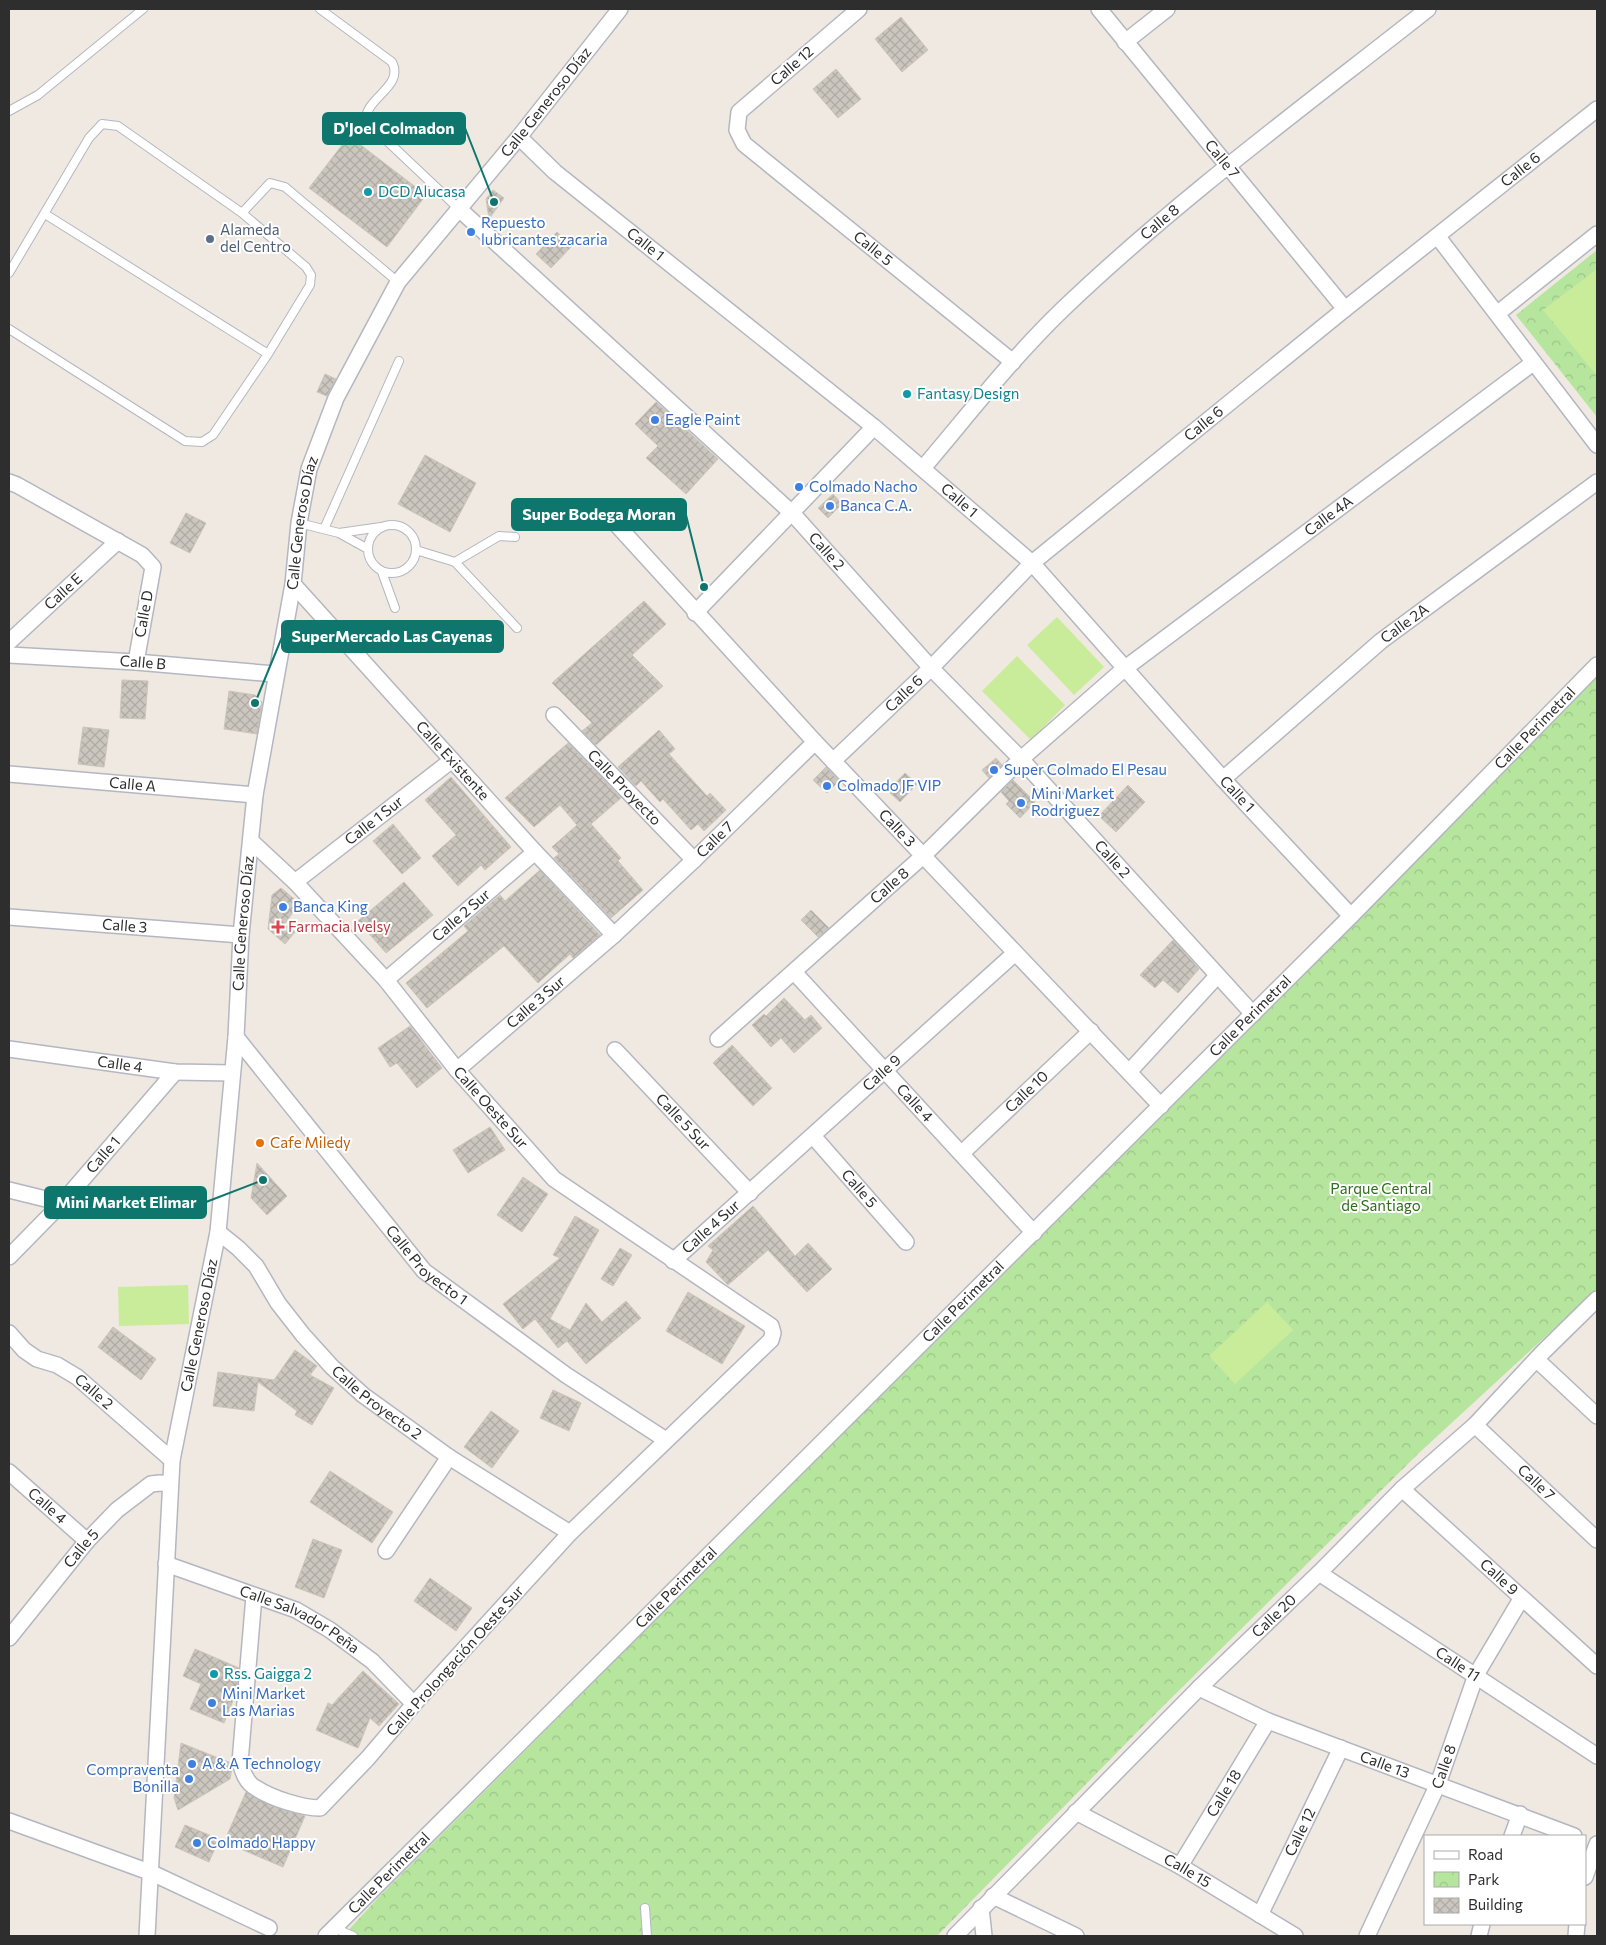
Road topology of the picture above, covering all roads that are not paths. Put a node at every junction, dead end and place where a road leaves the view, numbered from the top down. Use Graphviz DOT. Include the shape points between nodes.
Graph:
graph roads {
  1 [pos="143,9"];
  2 [pos="320,9"];
  3 [pos="620,9"];
  4 [pos="860,9"];
  5 [pos="1099,9"];
  6 [pos="1167,9"];
  7 [pos="1428,9"];
  8 [pos="1125,42"];
  9 [pos="1597,109"];
  10 [pos="9,111"];
  11 [pos="736,130"];
  12 [pos="519,137"];
  13 [pos="1227,167"];
  14 [pos="458,208"];
  15 [pos="242,213"];
  16 [pos="45,214"];
  17 [pos="1597,234"];
  18 [pos="1438,237"];
  19 [pos="9,274"];
  20 [pos="398,282"];
  21 [pos="1345,309"];
  22 [pos="1498,313"];
  23 [pos="9,329"];
  24 [pos="268,354"];
  25 [pos="399,361"];
  26 [pos="1013,362"];
  27 [pos="1533,363"];
  28 [pos="874,428"];
  29 [pos="1597,445"];
  30 [pos="923,468"];
  31 [pos="9,482"];
  32 [pos="1597,482"];
  33 [pos="793,514"];
  34 [pos="299,523"];
  35 [pos="616,524"];
  36 [pos="383,527"];
  37 [pos="324,529"];
  38 [pos="339,533"];
  39 [pos="515,538"];
  40 [pos="118,541"];
  41 [pos="368,549"];
  42 [pos="416,550"];
  43 [pos="455,562"];
  44 [pos="1032,563"];
  45 [pos="382,572"];
  46 [pos="292,584"];
  47 [pos="395,608"];
  48 [pos="695,613"];
  49 [pos="517,628"];
  50 [pos="9,642"];
  51 [pos="9,655"];
  52 [pos="136,662"];
  53 [pos="1597,665"];
  54 [pos="932,668"];
  55 [pos="1124,669"];
  56 [pos="276,674"];
  57 [pos="554,715"];
  58 [pos="815,742"];
  59 [pos="1021,759"];
  60 [pos="452,760"];
  61 [pos="833,761"];
  62 [pos="9,774"];
  63 [pos="1223,779"];
  64 [pos="255,796"];
  65 [pos="251,841"];
  66 [pos="535,852"];
  67 [pos="923,856"];
  68 [pos="694,860"];
  69 [pos="295,882"];
  70 [pos="1351,916"];
  71 [pos="9,918"];
  72 [pos="241,935"];
  73 [pos="614,935"];
  74 [pos="1015,953"];
  75 [pos="794,972"];
  76 [pos="1217,976"];
  77 [pos="386,980"];
  78 [pos="1253,1014"];
  79 [pos="1091,1031"];
  80 [pos="236,1037"];
  81 [pos="718,1039"];
  82 [pos="9,1049"];
  83 [pos="615,1050"];
  84 [pos="457,1070"];
  85 [pos="885,1071"];
  86 [pos="175,1072"];
  87 [pos="1129,1072"];
  88 [pos="232,1073"];
  89 [pos="1161,1106"];
  90 [pos="813,1136"];
  91 [pos="962,1153"];
  92 [pos="9,1190"];
  93 [pos="750,1193"];
  94 [pos="62,1203"];
  95 [pos="218,1232"];
  96 [pos="1034,1233"];
  97 [pos="906,1242"];
  98 [pos="9,1257"];
  99 [pos="673,1261"];
  100 [pos="1597,1299"];
  101 [pos="771,1326"];
  102 [pos="9,1333"];
  103 [pos="1537,1360"];
  104 [pos="1597,1416"];
  105 [pos="1474,1425"];
  106 [pos="666,1440"];
  107 [pos="448,1457"];
  108 [pos="172,1460"];
  109 [pos="9,1472"];
  110 [pos="170,1484"];
  111 [pos="1402,1489"];
  112 [pos="570,1533"];
  113 [pos="1597,1540"];
  114 [pos="87,1541"];
  115 [pos="386,1551"];
  116 [pos="166,1564"];
  117 [pos="1320,1573"];
  118 [pos="254,1596"];
  119 [pos="1521,1599"];
  120 [pos="9,1638"];
  121 [pos="1597,1666"];
  122 [pos="1476,1675"];
  123 [pos="1200,1688"];
  124 [pos="414,1704"];
  125 [pos="1268,1721"];
  126 [pos="1341,1748"];
  127 [pos="1597,1756"];
  128 [pos="1438,1784"];
  129 [pos="1076,1812"];
  130 [pos="1520,1814"];
  131 [pos="9,1821"];
  132 [pos="1512,1835"];
  133 [pos="1572,1835"];
  134 [pos="1597,1845"];
  135 [pos="1180,1866"];
  136 [pos="152,1872"];
  137 [pos="1586,1874"];
  138 [pos="993,1896"];
  139 [pos="645,1908"];
  140 [pos="982,1908"];
  141 [pos="1260,1915"];
  142 [pos="269,1928"];
  143 [pos="330,1932"];
  144 [pos="147,1936"];
  145 [pos="353,1936"];
  146 [pos="647,1936"];
  147 [pos="955,1936"];
  148 [pos="984,1936"];
  149 [pos="1076,1936"];
  150 [pos="1295,1936"];
  151 [pos="1367,1936"];
  1 -- 10 [label="lane" via="38,96"];
  2 -- 14 [label="lane, Calle 2" via="392,62 392,83 368,110 366,121"];
  3 -- 12 [label="street, Calle Generoso Díaz"];
  4 -- 11 [label="street, Calle 12" via="739,112"];
  5 -- 8 [label="street, Calle 7"];
  6 -- 8 [label="street"];
  7 -- 13 [label="street, Calle 8"];
  8 -- 13 [label="street, Calle 7"];
  9 -- 18 [label="street, Calle 6"];
  11 -- 26 [label="street, Calle 5" via="744,144"];
  12 -- 14 [label="street, Calle Generoso Díaz"];
  12 -- 28 [label="street, Calle 1" via="556,172"];
  13 -- 21 [label="street, Calle 7"];
  13 -- 26 [label="street, Calle 8" via="1062,310"];
  14 -- 20 [label="street, Calle Generoso Díaz"];
  14 -- 33 [label="street, Calle 2"];
  15 -- 16 [label="lane" via="110,123 95,130"];
  15 -- 20 [label="lane" via="270,183 285,187"];
  15 -- 24 [label="lane" via="306,267 311,276 310,285"];
  16 -- 19 [label="lane"];
  16 -- 24 [label="lane"];
  17 -- 22 [label="street"];
  18 -- 21 [label="street, Calle 6"];
  18 -- 22 [label="street"];
  20 -- 34 [label="street, Calle Generoso Díaz" via="336,398 309,469"];
  21 -- 44 [label="street, Calle 6"];
  22 -- 27 [label="street"];
  23 -- 24 [label="lane" via="185,441 193,443 213,435"];
  25 -- 37 [label="lane"];
  26 -- 30 [label="street, Calle 8"];
  27 -- 29 [label="street"];
  27 -- 55 [label="street, Calle 4A"];
  28 -- 30 [label="street, Calle 1"];
  28 -- 33 [label="street"];
  30 -- 44 [label="street, Calle 1"];
  31 -- 40 [label="street"];
  32 -- 63 [label="street, Calle 2A" via="1381,641"];
  33 -- 48 [label="street"];
  33 -- 54 [label="street, Calle 2"];
  34 -- 37 [label="lane"];
  34 -- 46 [label="street, Calle Generoso Díaz"];
  35 -- 48 [label="street, Calle 3"];
  36 -- 38 [label="lane"];
  36 -- 41 [label="lane" via="375,532"];
  36 -- 42 [label="lane" via="401,527 409,533"];
  37 -- 38 [label="lane"];
  38 -- 41 [label="lane"];
  39 -- 43 [label="lane" via="499,536"];
  40 -- 50 [label="street, Calle E"];
  40 -- 52 [label="street, Calle D" via="142,555 153,567"];
  41 -- 45 [label="lane" via="370,558"];
  42 -- 43 [label="lane"];
  42 -- 45 [label="lane" via="408,567 400,572"];
  43 -- 49 [label="lane"];
  44 -- 54 [label="street, Calle 6"];
  44 -- 55 [label="street, Calle 1"];
  45 -- 47 [label="lane"];
  46 -- 56 [label="street, Calle Generoso Díaz"];
  46 -- 60 [label="street, Calle Existente"];
  48 -- 58 [label="street, Calle 3"];
  51 -- 52 [label="street, Calle B"];
  52 -- 56 [label="street, Calle B"];
  53 -- 70 [label="street, Calle Perimetral"];
  54 -- 59 [label="street, Calle 2"];
  54 -- 61 [label="street, Calle 6"];
  55 -- 59 [label="street, Calle 8"];
  55 -- 63 [label="street, Calle 1"];
  56 -- 64 [label="street, Calle Generoso Díaz"];
  57 -- 68 [label="street, Calle Proyecto"];
  58 -- 61 [label="street, Calle 3"];
  58 -- 68 [label="street, Calle 7"];
  59 -- 67 [label="street, Calle 8"];
  59 -- 76 [label="street, Calle 2"];
  60 -- 66 [label="street, Calle Existente"];
  60 -- 69 [label="street, Calle 1 Sur"];
  61 -- 67 [label="street, Calle 3"];
  62 -- 64 [label="street, Calle A"];
  63 -- 70 [label="street, Calle 1"];
  64 -- 65 [label="street, Calle Generoso Díaz"];
  65 -- 69 [label="street, Calle Oeste Sur"];
  65 -- 72 [label="street, Calle Generoso Díaz"];
  66 -- 73 [label="street, Calle Existente"];
  66 -- 77 [label="street, Calle 2 Sur"];
  67 -- 74 [label="street, Calle 3"];
  67 -- 75 [label="street, Calle 8"];
  68 -- 73 [label="street, Calle 7"];
  69 -- 77 [label="street, Calle Oeste Sur"];
  70 -- 78 [label="street, Calle Perimetral"];
  71 -- 72 [label="street, Calle 3"];
  72 -- 80 [label="street, Calle Generoso Díaz"];
  73 -- 84 [label="street, Calle 3 Sur"];
  74 -- 79 [label="street, Calle 3"];
  74 -- 85 [label="street, Calle 9"];
  75 -- 81 [label="street, Calle 8"];
  75 -- 85 [label="street, Calle 4"];
  76 -- 78 [label="street, Calle 2"];
  76 -- 87 [label="street"];
  77 -- 84 [label="street, Calle Oeste Sur"];
  78 -- 89 [label="street, Calle Perimetral"];
  79 -- 87 [label="street, Calle 3"];
  79 -- 91 [label="street, Calle 10"];
  80 -- 88 [label="street, Calle Generoso Díaz"];
  80 -- 106 [label="street, Calle Proyecto 1" via="424,1271 566,1375"];
  82 -- 86 [label="street, Calle 4"];
  83 -- 93 [label="street, Calle 5 Sur"];
  84 -- 99 [label="street, Calle Oeste Sur" via="554,1179"];
  85 -- 90 [label="street, Calle 9"];
  85 -- 91 [label="street, Calle 4"];
  86 -- 88 [label="street, Calle 4"];
  86 -- 94 [label="street, Calle 1"];
  87 -- 89 [label="street, Calle 3"];
  88 -- 95 [label="street, Calle Generoso Díaz"];
  89 -- 96 [label="street, Calle Perimetral"];
  90 -- 93 [label="street, Calle 9"];
  90 -- 97 [label="street, Calle 5"];
  91 -- 96 [label="street, Calle 4"];
  92 -- 94 [label="street"];
  93 -- 99 [label="street, Calle 4 Sur"];
  94 -- 98 [label="street, Calle 1"];
  95 -- 107 [label="street, Calle Proyecto 2" via="256,1266 278,1303 332,1366 363,1395"];
  95 -- 108 [label="street, Calle Generoso Díaz"];
  96 -- 143 [label="street, Calle Perimetral"];
  99 -- 101 [label="street, Calle Oeste Sur"];
  100 -- 103 [label="street, Calle 20"];
  101 -- 106 [label="street, Calle Prolongación Oeste Sur" via="771,1340"];
  102 -- 108 [label="street, Calle 2" via="37,1359 57,1365 76,1377"];
  103 -- 104 [label="street"];
  103 -- 105 [label="street, Calle 20"];
  105 -- 111 [label="street, Calle 20"];
  105 -- 113 [label="street, Calle 7"];
  106 -- 112 [label="street, Calle Prolongación Oeste Sur"];
  107 -- 112 [label="street, Calle Proyecto 2"];
  107 -- 115 [label="street"];
  108 -- 110 [label="street, Calle Generoso Díaz"];
  109 -- 114 [label="street, Calle 4"];
  110 -- 114 [label="street, Calle 5" via="151,1484 117,1510"];
  110 -- 116 [label="street, Calle Generoso Díaz"];
  111 -- 117 [label="street, Calle 20"];
  111 -- 119 [label="street, Calle 9"];
  112 -- 124 [label="street, Calle Prolongación Oeste Sur"];
  114 -- 120 [label="street, Calle 5"];
  116 -- 118 [label="street, Calle Salvador Peña"];
  116 -- 136 [label="street, Calle Generoso Díaz"];
  117 -- 122 [label="street, Calle 11"];
  117 -- 123 [label="street, Calle 20"];
  118 -- 124 [label="street, Calle Salvador Peña" via="296,1610 330,1630 372,1661"];
  118 -- 124 [label="street, Calle Prolongación Oeste Sur" via="240,1762 245,1778 255,1788 306,1808 320,1808"];
  119 -- 121 [label="street, Calle 9"];
  119 -- 122 [label="street, Calle 8"];
  122 -- 127 [label="street, Calle 11"];
  122 -- 128 [label="street, Calle 8"];
  123 -- 125 [label="street, Calle 13"];
  123 -- 129 [label="street, Calle 20"];
  125 -- 126 [label="street, Calle 13"];
  125 -- 135 [label="street, Calle 18"];
  126 -- 128 [label="street, Calle 13"];
  126 -- 141 [label="street, Calle 12"];
  128 -- 130 [label="street, Calle 13"];
  128 -- 151 [label="street, Calle 8"];
  129 -- 135 [label="street, Calle 15"];
  129 -- 138 [label="street, Calle 20"];
  130 -- 132 [label="street"];
  130 -- 133 [label="street, Calle 13"];
  131 -- 136 [label="street"];
  134 -- 137 [label="street"];
  135 -- 141 [label="street, Calle 15"];
  136 -- 142 [label="street"];
  136 -- 144 [label="street, Calle Generoso Díaz"];
  138 -- 140 [label="street, Calle 20"];
  138 -- 149 [label="street"];
  139 -- 146 [label="lane"];
  140 -- 147 [label="street, Calle 20"];
  140 -- 148 [label="street"];
  141 -- 150 [label="street, Calle 15"];
  143 -- 145 [label="lane"];
}
